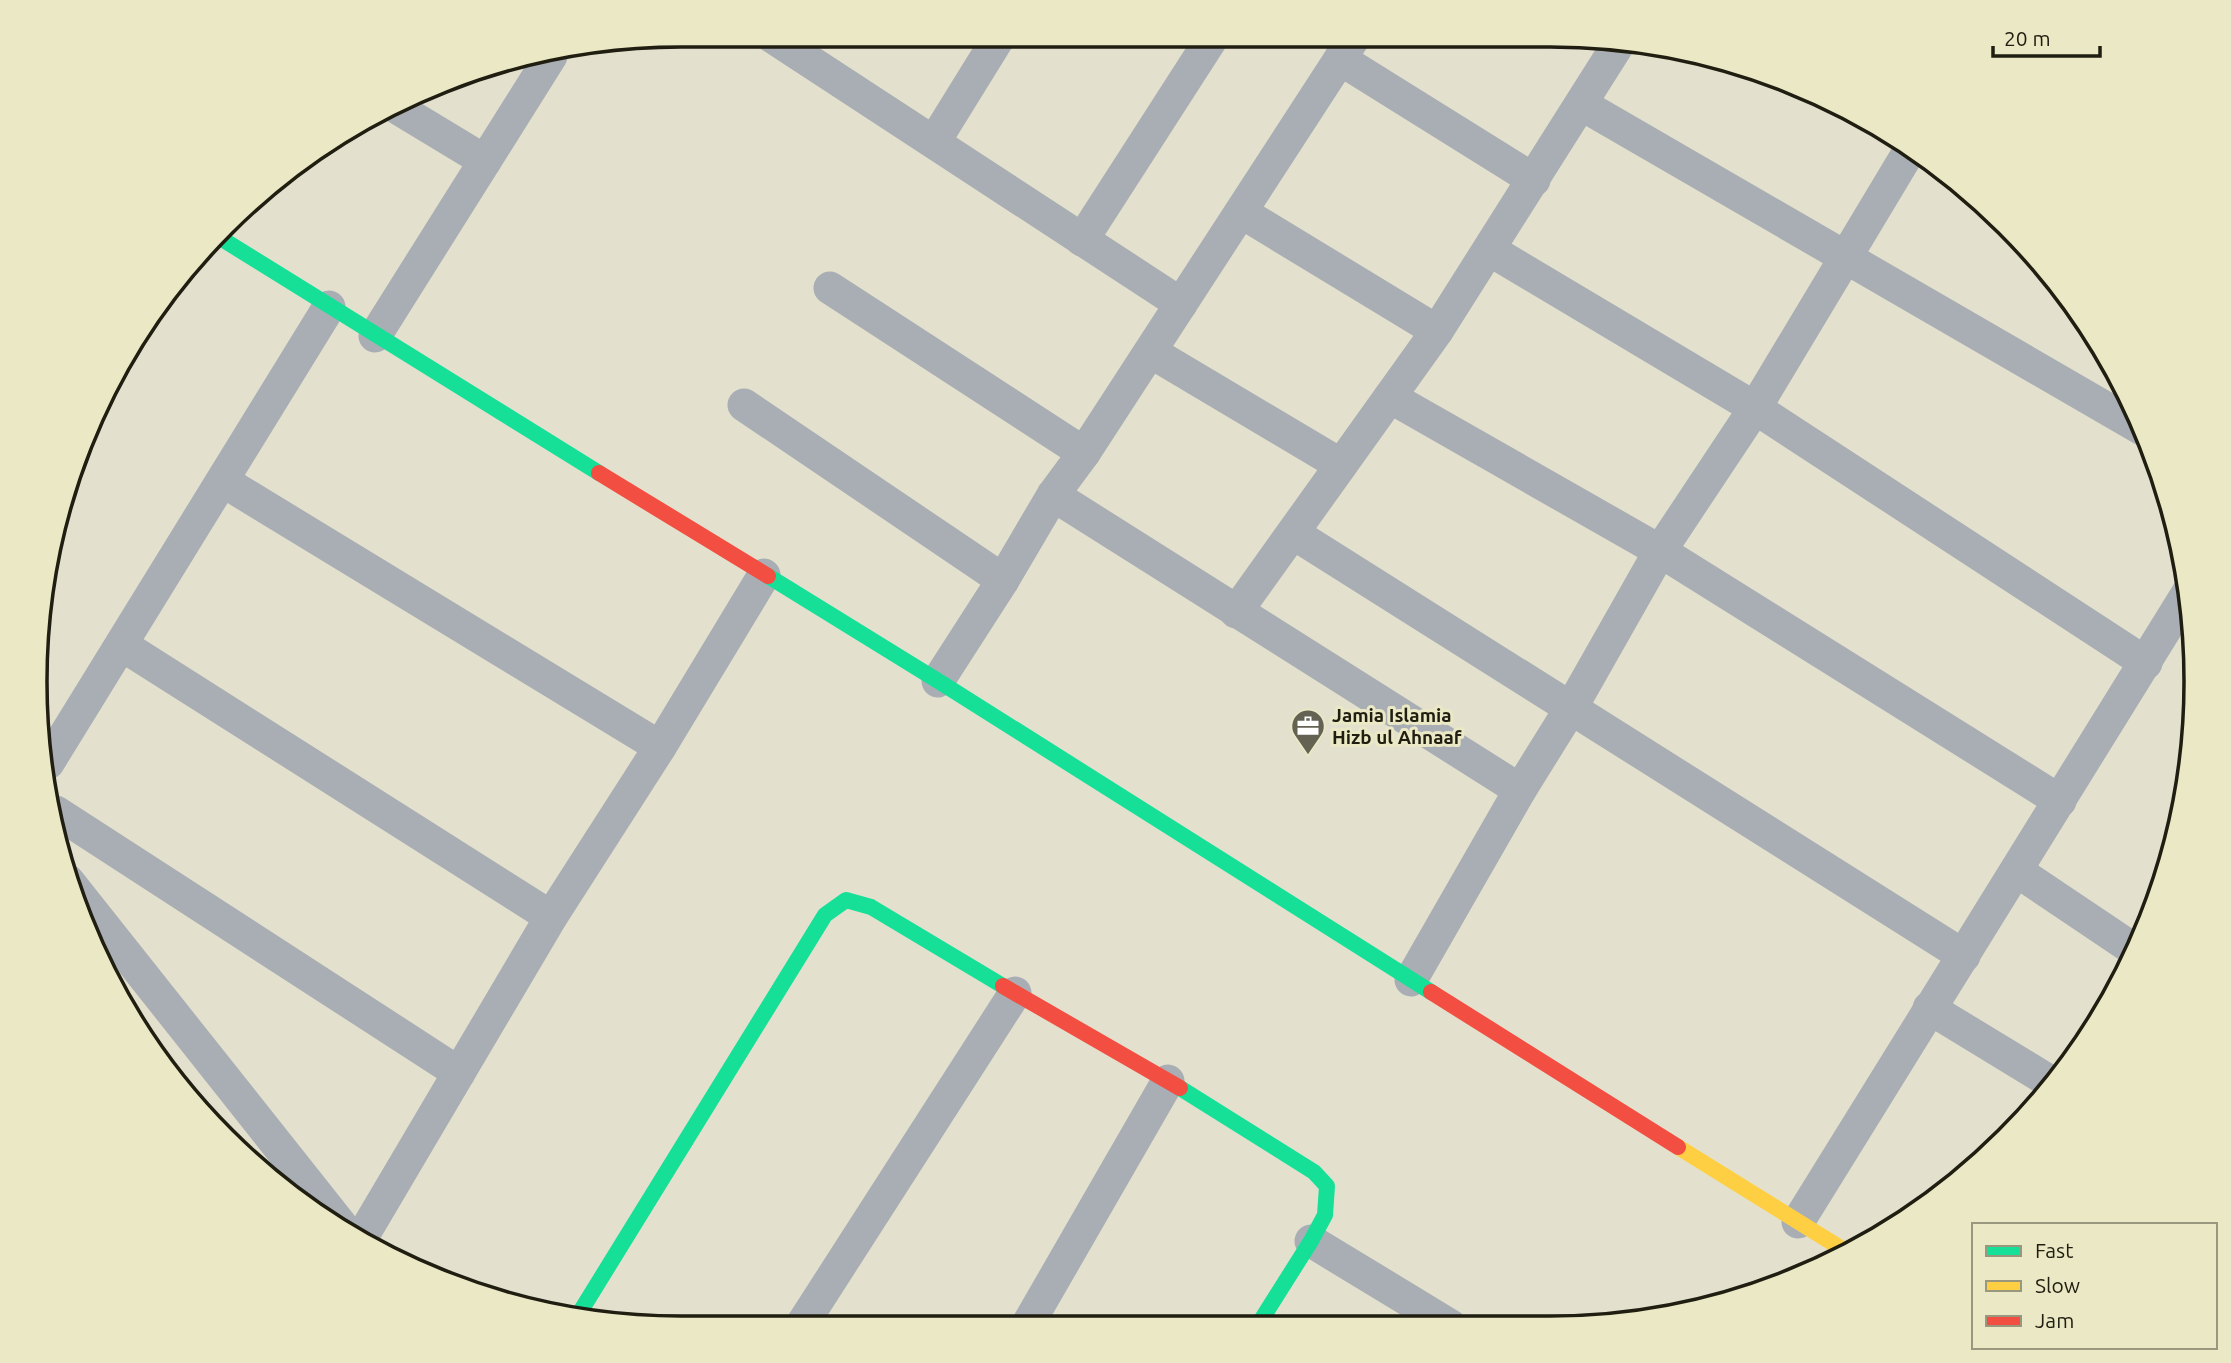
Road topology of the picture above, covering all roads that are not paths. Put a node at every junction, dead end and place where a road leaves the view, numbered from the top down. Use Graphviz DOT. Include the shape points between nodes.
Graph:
graph roads {
  1 [pos="792,47"];
  2 [pos="993,47"];
  3 [pos="1206,47"];
  4 [pos="1346,49"];
  5 [pos="1614,51"];
  6 [pos="548,61"];
  7 [pos="1581,104"];
  8 [pos="404,112"];
  9 [pos="934,142"];
  10 [pos="1906,157"];
  11 [pos="485,161"];
  12 [pos="1534,180"];
  13 [pos="1241,212"];
  14 [pos="1082,240"];
  15 [pos="225,241"];
  16 [pos="1490,250"];
  17 [pos="1846,257"];
  18 [pos="830,288"];
  19 [pos="1181,304"];
  20 [pos="329,307"];
  21 [pos="1437,331"];
  22 [pos="375,336"];
  23 [pos="1151,352"];
  24 [pos="1390,397"];
  25 [pos="744,405"];
  26 [pos="1755,408"];
  27 [pos="2126,420"];
  28 [pos="1084,453"];
  29 [pos="1341,465"];
  30 [pos="223,481"];
  31 [pos="1053,495"];
  32 [pos="1293,533"];
  33 [pos="1661,551"];
  34 [pos="764,575"];
  35 [pos="1003,580"];
  36 [pos="2179,608"];
  37 [pos="1236,612"];
  38 [pos="122,645"];
  39 [pos="2146,663"];
  40 [pos="938,681"];
  41 [pos="1571,708"];
  42 [pos="660,747"];
  43 [pos="52,756"];
  44 [pos="1520,790"];
  45 [pos="2060,801"];
  46 [pos="61,815"];
  47 [pos="2017,872"];
  48 [pos="551,917"];
  49 [pos="96,923"];
  50 [pos="2126,944"];
  51 [pos="1964,956"];
  52 [pos="1411,980"];
  53 [pos="1015,993"];
  54 [pos="1929,1008"];
  55 [pos="459,1073"];
  56 [pos="2044,1078"];
  57 [pos="1168,1081"];
  58 [pos="327,1207"];
  59 [pos="1798,1222"];
  60 [pos="365,1232"];
  61 [pos="1311,1241"];
  62 [pos="1837,1246"];
  63 [pos="583,1308"];
  64 [pos="807,1316"];
  65 [pos="1033,1316"];
  66 [pos="1264,1316"];
  67 [pos="1424,1316"];
  1 -- 9 [label="street"];
  2 -- 9 [label="street"];
  3 -- 14 [label="street"];
  4 -- 12 [label="street"];
  4 -- 13 [label="street"];
  5 -- 7 [label="street"];
  6 -- 11 [label="street"];
  7 -- 12 [label="street"];
  7 -- 17 [label="street"];
  8 -- 11 [label="street"];
  9 -- 14 [label="street"];
  10 -- 17 [label="street"];
  11 -- 22 [label="street"];
  12 -- 16 [label="street"];
  13 -- 19 [label="street"];
  13 -- 21 [label="street"];
  14 -- 19 [label="street"];
  15 -- 20 [label="street"];
  16 -- 21 [label="street"];
  16 -- 26 [label="street"];
  17 -- 26 [label="street"];
  17 -- 27 [label="street"];
  18 -- 28 [label="street"];
  19 -- 23 [label="street"];
  20 -- 22 [label="street"];
  20 -- 30 [label="street"];
  21 -- 24 [label="street"];
  22 -- 34 [label="street"];
  23 -- 28 [label="street"];
  23 -- 29 [label="street"];
  24 -- 29 [label="street"];
  24 -- 33 [label="street"];
  25 -- 35 [label="street"];
  26 -- 33 [label="street"];
  26 -- 39 [label="street"];
  28 -- 31 [label="street"];
  29 -- 32 [label="street"];
  30 -- 38 [label="street"];
  30 -- 42 [label="street"];
  31 -- 35 [label="street"];
  31 -- 37 [label="street"];
  32 -- 37 [label="street"];
  32 -- 41 [label="street"];
  33 -- 41 [label="street"];
  33 -- 45 [label="street"];
  34 -- 40 [label="street"];
  34 -- 42 [label="street"];
  35 -- 40 [label="street"];
  36 -- 39 [label="street"];
  37 -- 44 [label="street"];
  38 -- 43 [label="street"];
  38 -- 48 [label="street"];
  39 -- 45 [label="street"];
  40 -- 52 [label="street"];
  41 -- 44 [label="street"];
  41 -- 51 [label="street"];
  42 -- 48 [label="street"];
  44 -- 52 [label="street"];
  45 -- 47 [label="street"];
  46 -- 55 [label="street"];
  47 -- 50 [label="street"];
  47 -- 51 [label="street"];
  48 -- 55 [label="street"];
  49 -- 58 [label="street"];
  51 -- 54 [label="street"];
  52 -- 59 [label="street"];
  53 -- 57 [label="street"];
  53 -- 63 [label="street" via="871,907 846,900 825,915"];
  53 -- 64 [label="street"];
  54 -- 56 [label="street"];
  54 -- 59 [label="street"];
  55 -- 60 [label="street"];
  57 -- 61 [label="street" via="1314,1172 1327,1186 1325,1215"];
  57 -- 65 [label="street"];
  59 -- 62 [label="street"];
  61 -- 66 [label="street"];
  61 -- 67 [label="street"];
}
